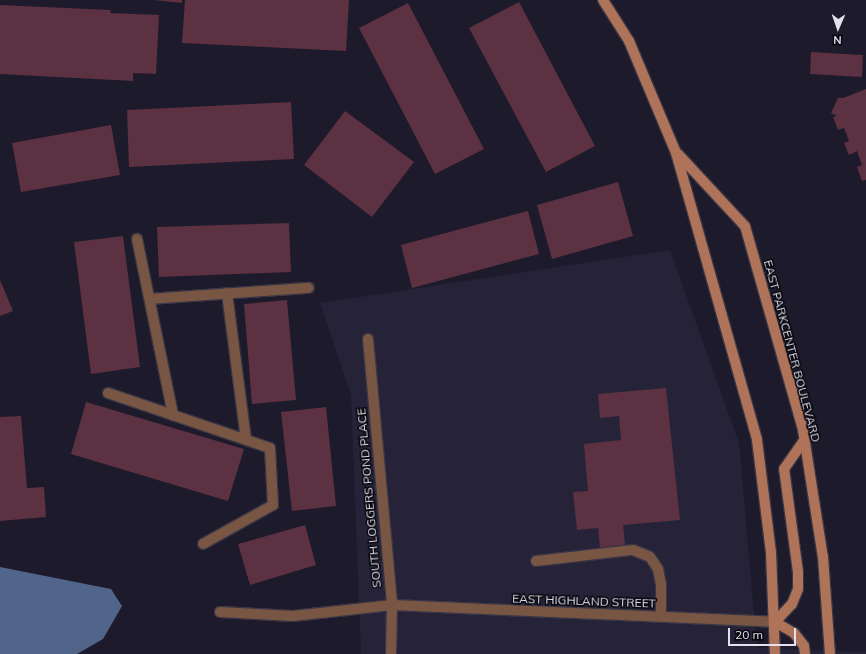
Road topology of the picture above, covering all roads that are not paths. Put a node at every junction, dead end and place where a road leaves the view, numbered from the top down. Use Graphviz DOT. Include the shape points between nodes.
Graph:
graph roads {
  1 [pos="603,0"];
  2 [pos="676,153"];
  3 [pos="137,239"];
  4 [pos="309,288"];
  5 [pos="228,293"];
  6 [pos="150,299"];
  7 [pos="368,339"];
  8 [pos="108,393"];
  9 [pos="174,415"];
  10 [pos="246,439"];
  11 [pos="804,440"];
  12 [pos="203,544"];
  13 [pos="536,562"];
  14 [pos="392,605"];
  15 [pos="220,612"];
  16 [pos="662,617"];
  17 [pos="775,622"];
  18 [pos="391,654"];
  19 [pos="775,654"];
  20 [pos="805,654"];
  21 [pos="830,654"];
  1 -- 2 [label="main road, EAST PARKCENTER BOULEVARD" via="629,41"];
  2 -- 11 [label="main road, EAST PARKCENTER BOULEVARD" via="745,226"];
  2 -- 17 [label="main road, EAST PARKCENTER BOULEVARD" via="757,440 771,552"];
  3 -- 6 [label="street"];
  4 -- 5 [label="street"];
  5 -- 6 [label="street"];
  5 -- 10 [label="street"];
  6 -- 9 [label="street"];
  7 -- 14 [label="street, SOUTH LOGGERS POND PLACE"];
  8 -- 9 [label="street"];
  9 -- 10 [label="street"];
  10 -- 12 [label="street" via="270,448 273,505"];
  11 -- 17 [label="main road" via="784,469 798,589 792,604"];
  11 -- 21 [label="main road, EAST PARKCENTER BOULEVARD" via="823,557"];
  13 -- 16 [label="street" via="633,550 650,557 658,570"];
  14 -- 15 [label="street, EAST HIGHLAND STREET" via="293,616"];
  14 -- 16 [label="street, EAST HIGHLAND STREET"];
  14 -- 18 [label="street, SOUTH LOGGERS POND PLACE"];
  16 -- 17 [label="street, EAST HIGHLAND STREET"];
  17 -- 19 [label="main road, EAST PARKCENTER BOULEVARD"];
  17 -- 20 [label="main road" via="794,633 804,646"];
}
